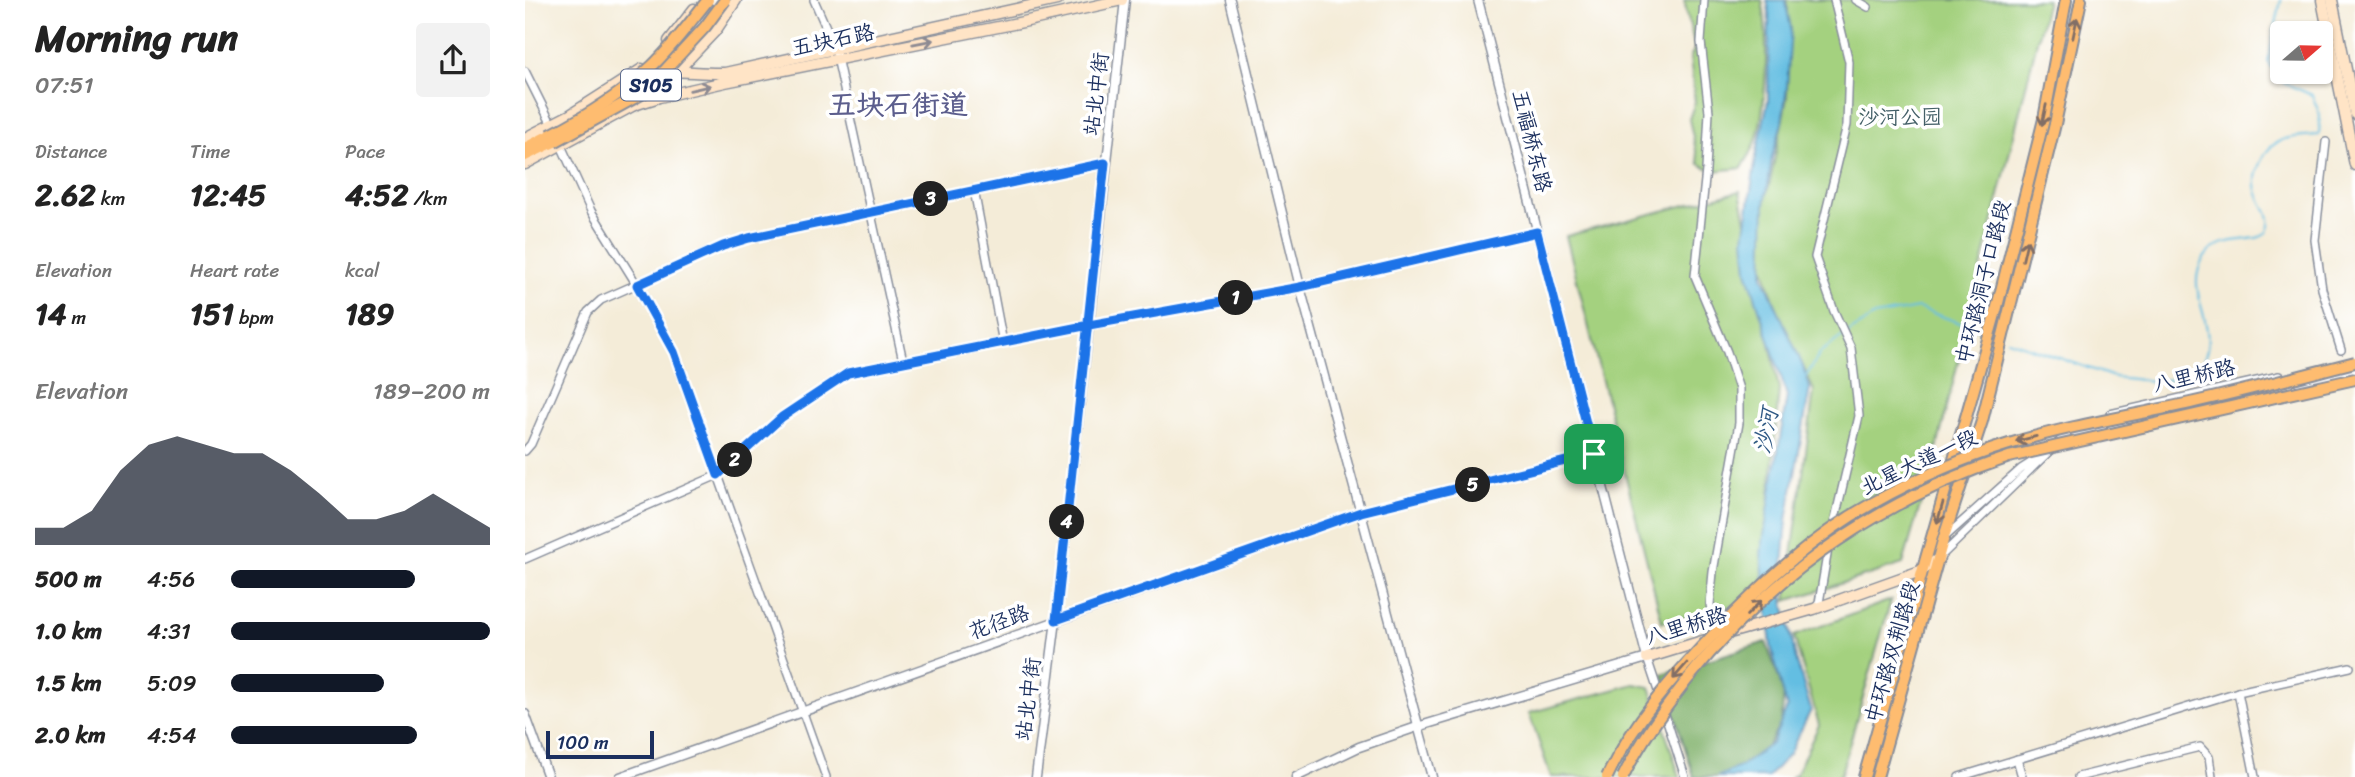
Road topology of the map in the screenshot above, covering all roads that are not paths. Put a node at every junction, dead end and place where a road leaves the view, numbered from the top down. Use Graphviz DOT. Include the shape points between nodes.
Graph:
graph roads {
  1 [pos="701,0"];
  2 [pos="708,0"];
  3 [pos="725,0"];
  4 [pos="736,0"];
  5 [pos="814,0"];
  6 [pos="1057,0"];
  7 [pos="1123,0"];
  8 [pos="1230,0"];
  9 [pos="1478,0"];
  10 [pos="1704,0"];
  11 [pos="1834,0"];
  12 [pos="1856,0"];
  13 [pos="2066,0"];
  14 [pos="2081,0"];
  15 [pos="2322,0"];
  16 [pos="2332,0"];
  17 [pos="1093,3"];
  18 [pos="1868,7"];
  19 [pos="835,48"];
  20 [pos="838,59"];
  21 [pos="678,70"];
  22 [pos="525,71"];
  23 [pos="634,75"];
  24 [pos="634,105"];
  25 [pos="2355,114"];
  26 [pos="554,137"];
  27 [pos="525,138"];
  28 [pos="2326,142"];
  29 [pos="525,148"];
  30 [pos="525,156"];
  31 [pos="1105,163"];
  32 [pos="525,164"];
  33 [pos="2355,165"];
  34 [pos="974,190"];
  35 [pos="872,211"];
  36 [pos="1537,232"];
  37 [pos="637,285"];
  38 [pos="1300,287"];
  39 [pos="1089,325"];
  40 [pos="1003,343"];
  41 [pos="2341,349"];
  42 [pos="903,361"];
  43 [pos="2355,361"];
  44 [pos="2355,369"];
  45 [pos="2355,380"];
  46 [pos="2050,450"];
  47 [pos="525,451"];
  48 [pos="1594,454"];
  49 [pos="718,475"];
  50 [pos="1361,512"];
  51 [pos="1944,537"];
  52 [pos="1939,558"];
  53 [pos="525,559"];
  54 [pos="1923,570"];
  55 [pos="1814,609"];
  56 [pos="1056,620"];
  57 [pos="1715,637"];
  58 [pos="1647,657"];
  59 [pos="2350,667"];
  60 [pos="2238,692"];
  61 [pos="804,711"];
  62 [pos="525,714"];
  63 [pos="1417,727"];
  64 [pos="2018,759"];
  65 [pos="548,777"];
  66 [pos="620,777"];
  67 [pos="827,777"];
  68 [pos="1036,777"];
  69 [pos="1296,777"];
  70 [pos="1432,777"];
  71 [pos="1607,777"];
  72 [pos="1623,777"];
  73 [pos="1685,777"];
  74 [pos="1864,777"];
  75 [pos="1877,777"];
  76 [pos="1959,777"];
  77 [pos="2022,777"];
  78 [pos="2078,777"];
  79 [pos="2212,777"];
  80 [pos="2255,777"];
  1 -- 23 [label="main road" via="650,64"];
  2 -- 26 [label="main road, S105, bridge" via="632,84"];
  3 -- 26 [label="main road, S105, bridge" via="645,92"];
  4 -- 21 [label="main road" via="716,30"];
  5 -- 19 [label="street"];
  6 -- 19 [label="main road, 五块石路"];
  7 -- 17 [label="main road, 五块石路"];
  7 -- 31 [label="street, 站北中街"];
  8 -- 38 [label="street"];
  9 -- 36 [label="street, 五福桥东路"];
  10 -- 57 [label="street" via="1701,42 1709,112 1695,276 1739,389 1739,422 1712,583"];
  11 -- 55 [label="street" via="1849,62 1847,125 1815,257 1851,348 1859,416 1819,603"];
  12 -- 18 [label="street"];
  13 -- 54 [label="main road, 中环路洞子口路段, one-way" via="2044,119 1996,312"];
  51 -- 14 [label="main road, 中环路洞子口路段, one-way" via="1999,357"];
  15 -- 33 [label="main road"];
  16 -- 25 [label="main road"];
  20 -- 17 [label="main road, 五块石路, one-way" via="1023,22"];
  19 -- 20 [label="street"];
  19 -- 21 [label="main road, 五块石路" via="725,73"];
  24 -- 20 [label="main road, 五块石路, one-way"];
  20 -- 35 [label="street"];
  21 -- 23 [label="main road, 五块石路"];
  21 -- 24 [label="main road"];
  22 -- 26 [label="street"];
  23 -- 26 [label="main road"];
  24 -- 26 [label="main road"];
  26 -- 27 [label="main road"];
  26 -- 29 [label="main road"];
  26 -- 30 [label="main road"];
  26 -- 32 [label="main road"];
  26 -- 37 [label="street" via="591,211"];
  28 -- 41 [label="street" via="2315,240 2322,289"];
  31 -- 34 [label="street"];
  31 -- 39 [label="street, 站北中街"];
  34 -- 35 [label="street"];
  34 -- 40 [label="street"];
  35 -- 37 [label="street" via="723,246"];
  35 -- 42 [label="street"];
  36 -- 38 [label="street"];
  36 -- 48 [label="street, 五福桥东路"];
  37 -- 47 [label="street" via="601,300 588,312"];
  37 -- 49 [label="street" via="674,352"];
  38 -- 39 [label="street"];
  38 -- 50 [label="street"];
  39 -- 40 [label="street"];
  39 -- 56 [label="street, 站北中街"];
  40 -- 42 [label="street"];
  42 -- 49 [label="street" via="835,380 782,417"];
  43 -- 46 [label="street, 八里桥路" via="2111,414 2065,436"];
  43 -- 71 [label="main road, 北星大道一段, one-way, bridge" via="2011,443 1873,503 1754,592 1650,707"];
  44 -- 46 [label="street, 八里桥路" via="2081,433"];
  45 -- 46 [label="street, 八里桥路" via="2163,419 2107,440"];
  72 -- 45 [label="main road, 北星大道一段, one-way, bridge" via="1653,726 1711,650 1808,559 1903,501 2009,457"];
  46 -- 51 [label="street, 八里桥路" via="2021,469"];
  46 -- 52 [label="street, 八里桥路"];
  48 -- 50 [label="street, 花径路"];
  48 -- 58 [label="street, 五福桥东路"];
  49 -- 53 [label="street"];
  49 -- 61 [label="street"];
  50 -- 56 [label="street, 花径路"];
  50 -- 63 [label="street"];
  51 -- 52 [label="main road, 中环路双荆路段"];
  52 -- 54 [label="main road, 八里桥路"];
  52 -- 75 [label="main road, 中环路双荆路段"];
  54 -- 55 [label="main road, 八里桥路"];
  54 -- 74 [label="main road, 中环路双荆路段"];
  55 -- 57 [label="main road, 八里桥路"];
  56 -- 61 [label="street, 花径路"];
  56 -- 68 [label="street, 站北中街"];
  57 -- 58 [label="main road, 八里桥路"];
  58 -- 63 [label="street, 八里桥路"];
  58 -- 73 [label="street, 五福桥东路"];
  59 -- 60 [label="street"];
  60 -- 64 [label="street"];
  60 -- 80 [label="street"];
  61 -- 66 [label="street, 花径路"];
  61 -- 67 [label="street"];
  62 -- 65 [label="street"];
  63 -- 69 [label="street, 八里桥路" via="1359,747"];
  63 -- 70 [label="street"];
  64 -- 76 [label="street"];
  64 -- 77 [label="street"];
  78 -- 79 [label="street" via="2200,747 2209,757"];
}
